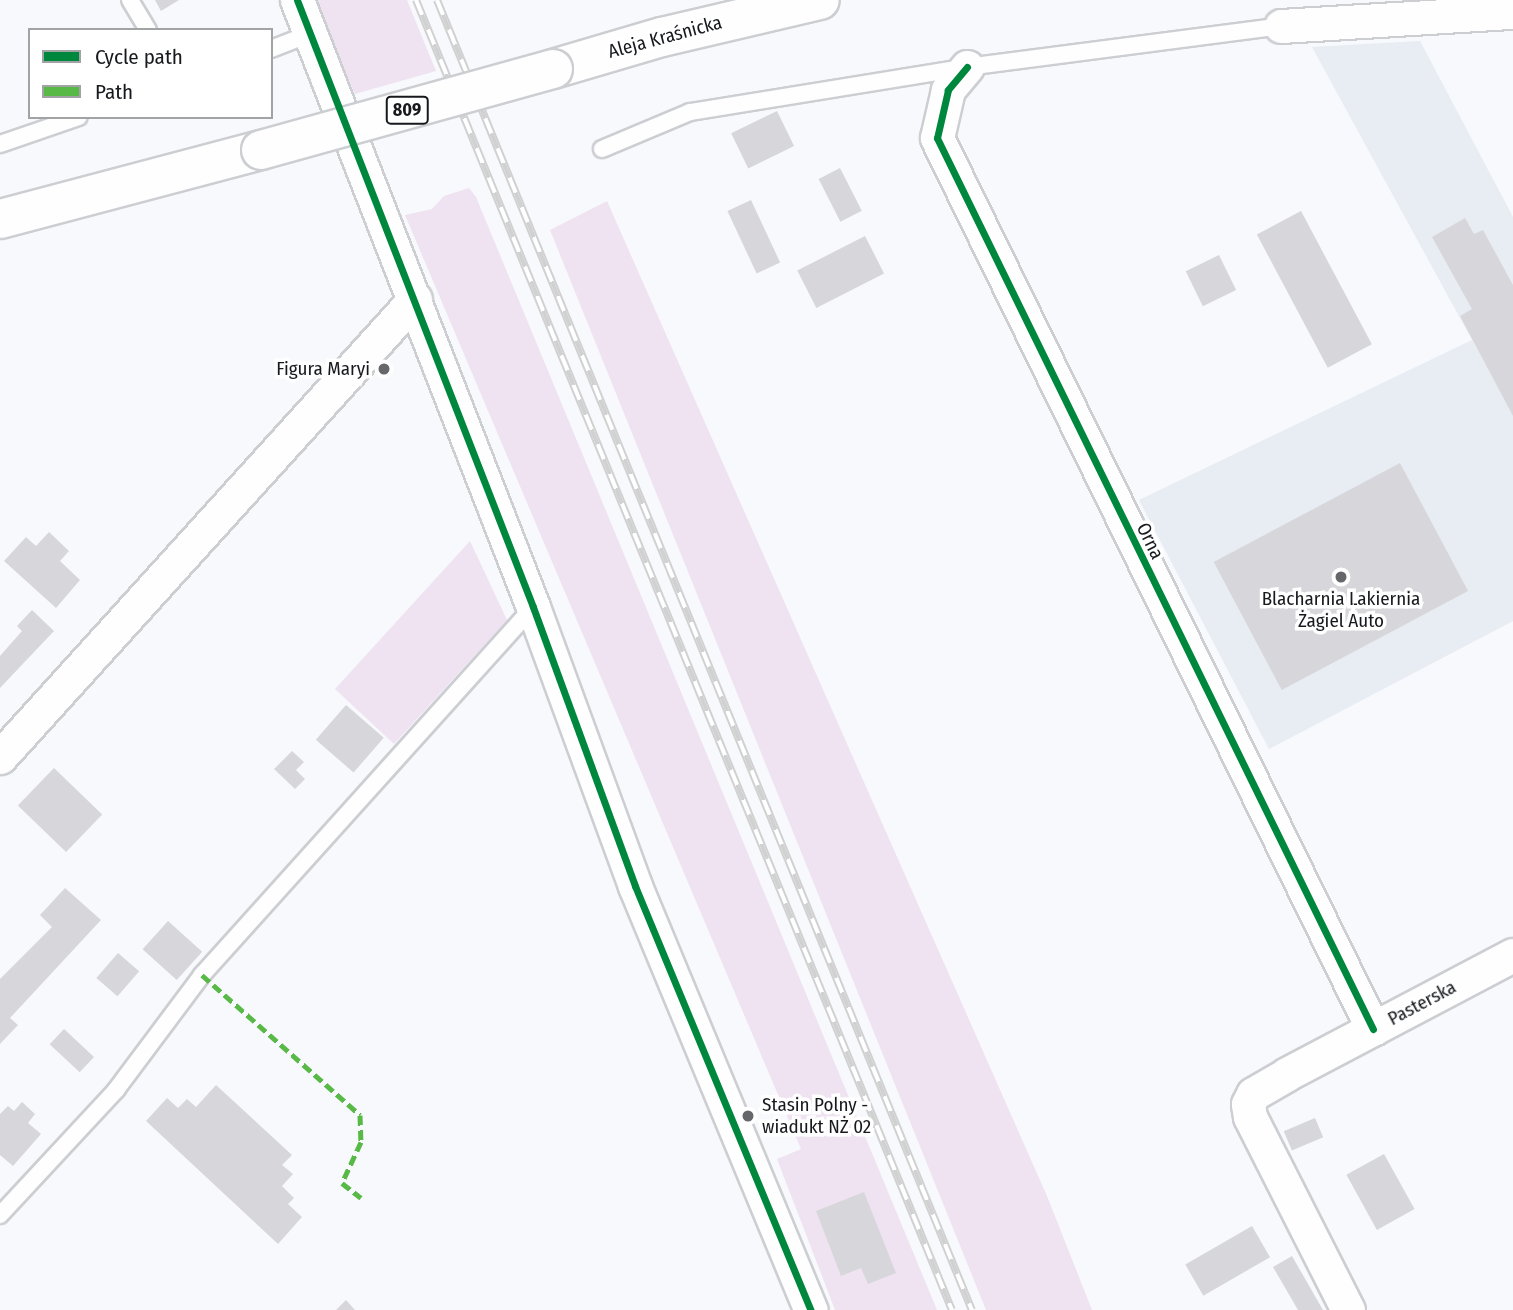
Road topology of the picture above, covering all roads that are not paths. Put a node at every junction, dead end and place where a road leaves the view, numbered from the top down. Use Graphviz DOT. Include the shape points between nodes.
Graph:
graph roads {
  1 [pos="130,0"];
  2 [pos="297,0"];
  3 [pos="820,0"];
  4 [pos="1513,12"];
  5 [pos="1281,26"];
  6 [pos="147,28"];
  7 [pos="312,33"];
  8 [pos="273,48"];
  9 [pos="967,67"];
  10 [pos="73,119"];
  11 [pos="0,144"];
  12 [pos="602,149"];
  13 [pos="0,219"];
  14 [pos="415,299"];
  15 [pos="533,607"];
  16 [pos="0,757"];
  17 [pos="1513,955"];
  18 [pos="1373,1029"];
  19 [pos="0,1215"];
  20 [pos="811,1310"];
  21 [pos="1348,1310"];
  1 -- 6 [label="lane"];
  2 -- 7 [label="street"];
  3 -- 13 [label="main road, Aleja Kraśnicka / 809, bridge" via="662,37"];
  4 -- 5 [label="street"];
  5 -- 9 [label="lane"];
  7 -- 8 [label="lane"];
  7 -- 14 [label="street"];
  9 -- 12 [label="lane" via="690,112"];
  9 -- 18 [label="street, Orna" via="948,90 937,138"];
  10 -- 11 [label="lane"];
  14 -- 15 [label="street"];
  14 -- 16 [label="street"];
  15 -- 19 [label="lane" via="202,975 116,1090"];
  15 -- 20 [label="street" via="635,886"];
  17 -- 18 [label="street, Pasterska"];
  18 -- 21 [label="street, Pasterska" via="1254,1094 1248,1104 1250,1117"];
}
